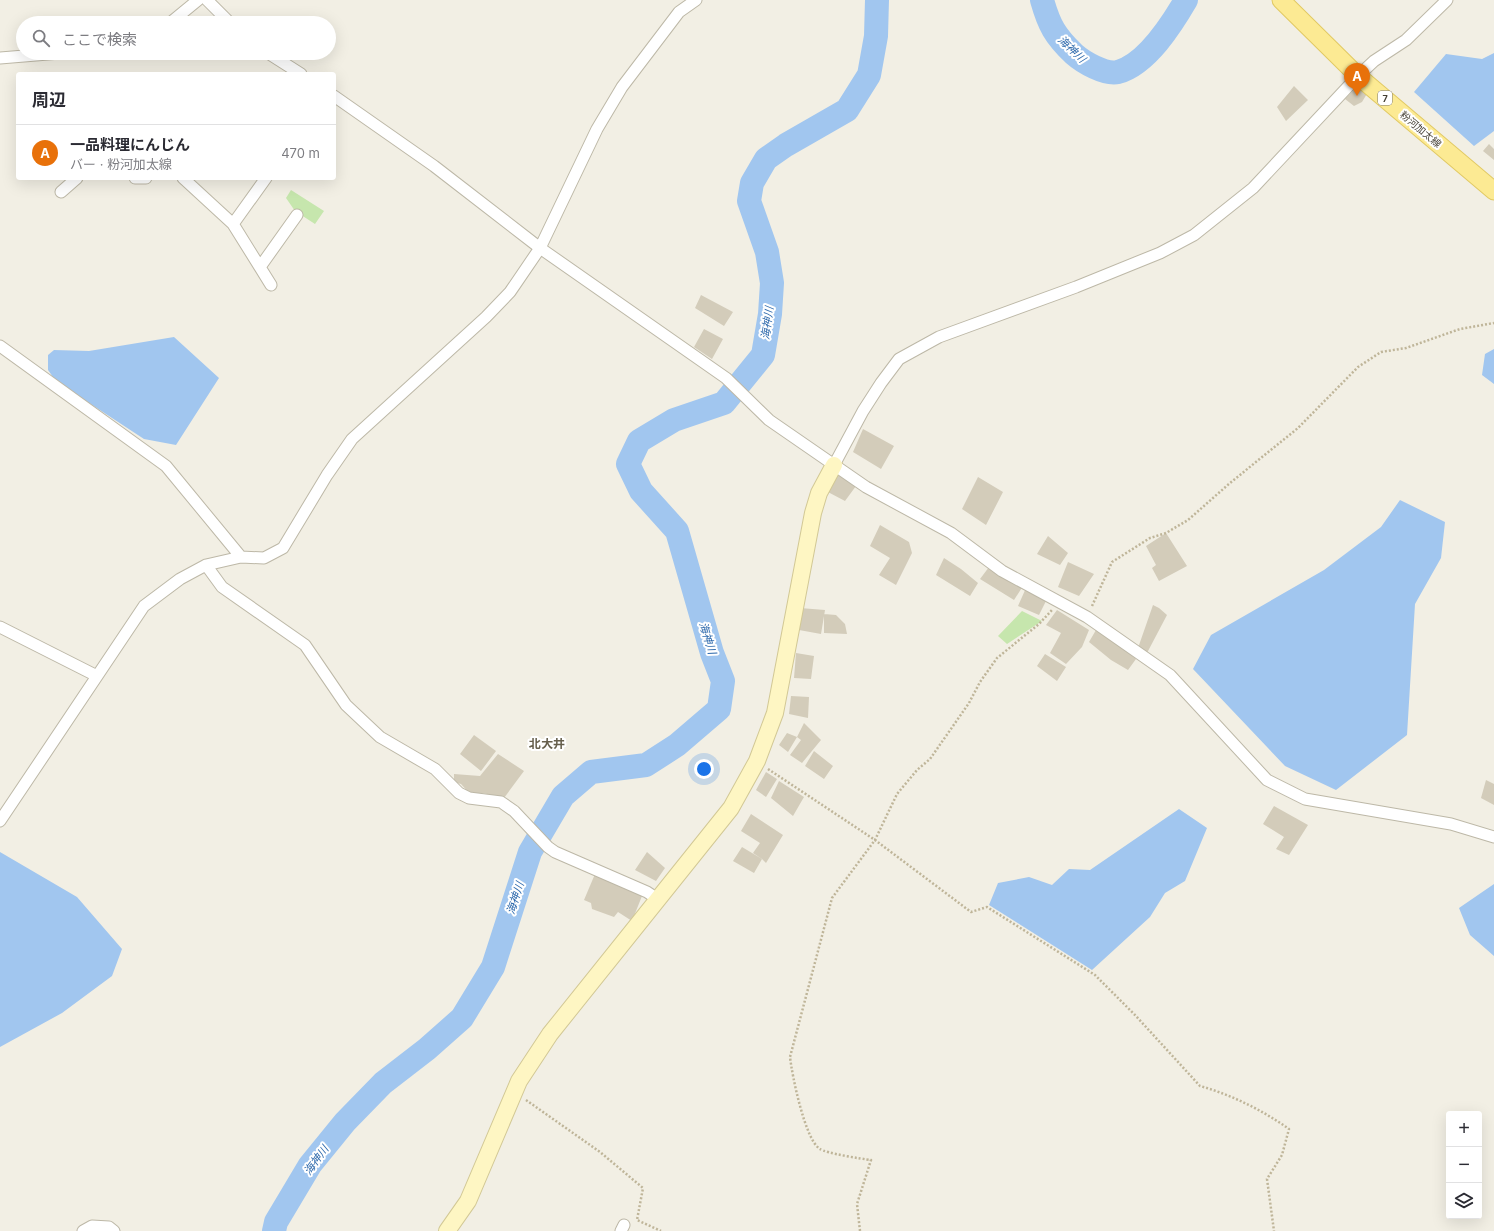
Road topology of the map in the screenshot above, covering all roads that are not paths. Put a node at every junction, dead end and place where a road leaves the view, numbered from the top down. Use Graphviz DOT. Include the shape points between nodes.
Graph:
graph roads {
  1 [pos="198,0"];
  2 [pos="207,0"];
  3 [pos="696,0"];
  4 [pos="1281,0"];
  5 [pos="1447,0"];
  6 [pos="179,16"];
  7 [pos="223,16"];
  8 [pos="16,57"];
  9 [pos="0,58"];
  10 [pos="279,60"];
  11 [pos="298,72"];
  12 [pos="1358,76"];
  13 [pos="336,97"];
  14 [pos="75,180"];
  15 [pos="185,180"];
  16 [pos="265,180"];
  17 [pos="1494,191"];
  18 [pos="61,192"];
  19 [pos="297,215"];
  20 [pos="233,224"];
  21 [pos="540,248"];
  22 [pos="260,267"];
  23 [pos="271,285"];
  24 [pos="0,346"];
  25 [pos="834,465"];
  26 [pos="241,557"];
  27 [pos="206,565"];
  28 [pos="0,628"];
  29 [pos="97,676"];
  30 [pos="0,821"];
  31 [pos="1494,837"];
  32 [pos="659,900"];
  33 [pos="83,1231"];
  34 [pos="114,1231"];
  35 [pos="447,1231"];
  1 -- 6 [label="street"];
  2 -- 7 [label="street"];
  3 -- 21 [label="street" via="679,12 622,87 597,129"];
  4 -- 12 [label="main road, 粉河加太線 / 7"];
  5 -- 12 [label="street" via="1406,40 1374,61"];
  8 -- 9 [label="street"];
  10 -- 11 [label="street"];
  12 -- 17 [label="main road, 粉河加太線 / 7"];
  12 -- 25 [label="street" via="1253,188 1194,235 1160,254 939,337 899,359 880,383"];
  13 -- 21 [label="street" via="434,166"];
  14 -- 18 [label="street"];
  15 -- 20 [label="street"];
  16 -- 20 [label="street"];
  19 -- 22 [label="street"];
  20 -- 22 [label="street"];
  21 -- 25 [label="street" via="726,378 769,420"];
  21 -- 26 [label="street" via="510,292 486,317 352,439 283,548 264,558"];
  22 -- 23 [label="street"];
  24 -- 26 [label="street" via="166,466"];
  25 -- 31 [label="street" via="866,488 951,533 1002,571 1087,617 1170,675 1267,780 1305,799 1452,824"];
  25 -- 32 [label="street" via="819,493 813,513 775,713 757,761 731,808"];
  26 -- 27 [label="street"];
  27 -- 29 [label="street" via="180,579 144,606"];
  27 -- 32 [label="street" via="222,587 305,645 346,705 380,737 435,769 459,793 469,798 501,802 514,811 548,847 647,892"];
  28 -- 29 [label="street"];
  29 -- 30 [label="street"];
  32 -- 35 [label="street" via="550,1034 519,1081 468,1201"];
  33 -- 34 [label="street" via="92,1226 109,1227"];
}
